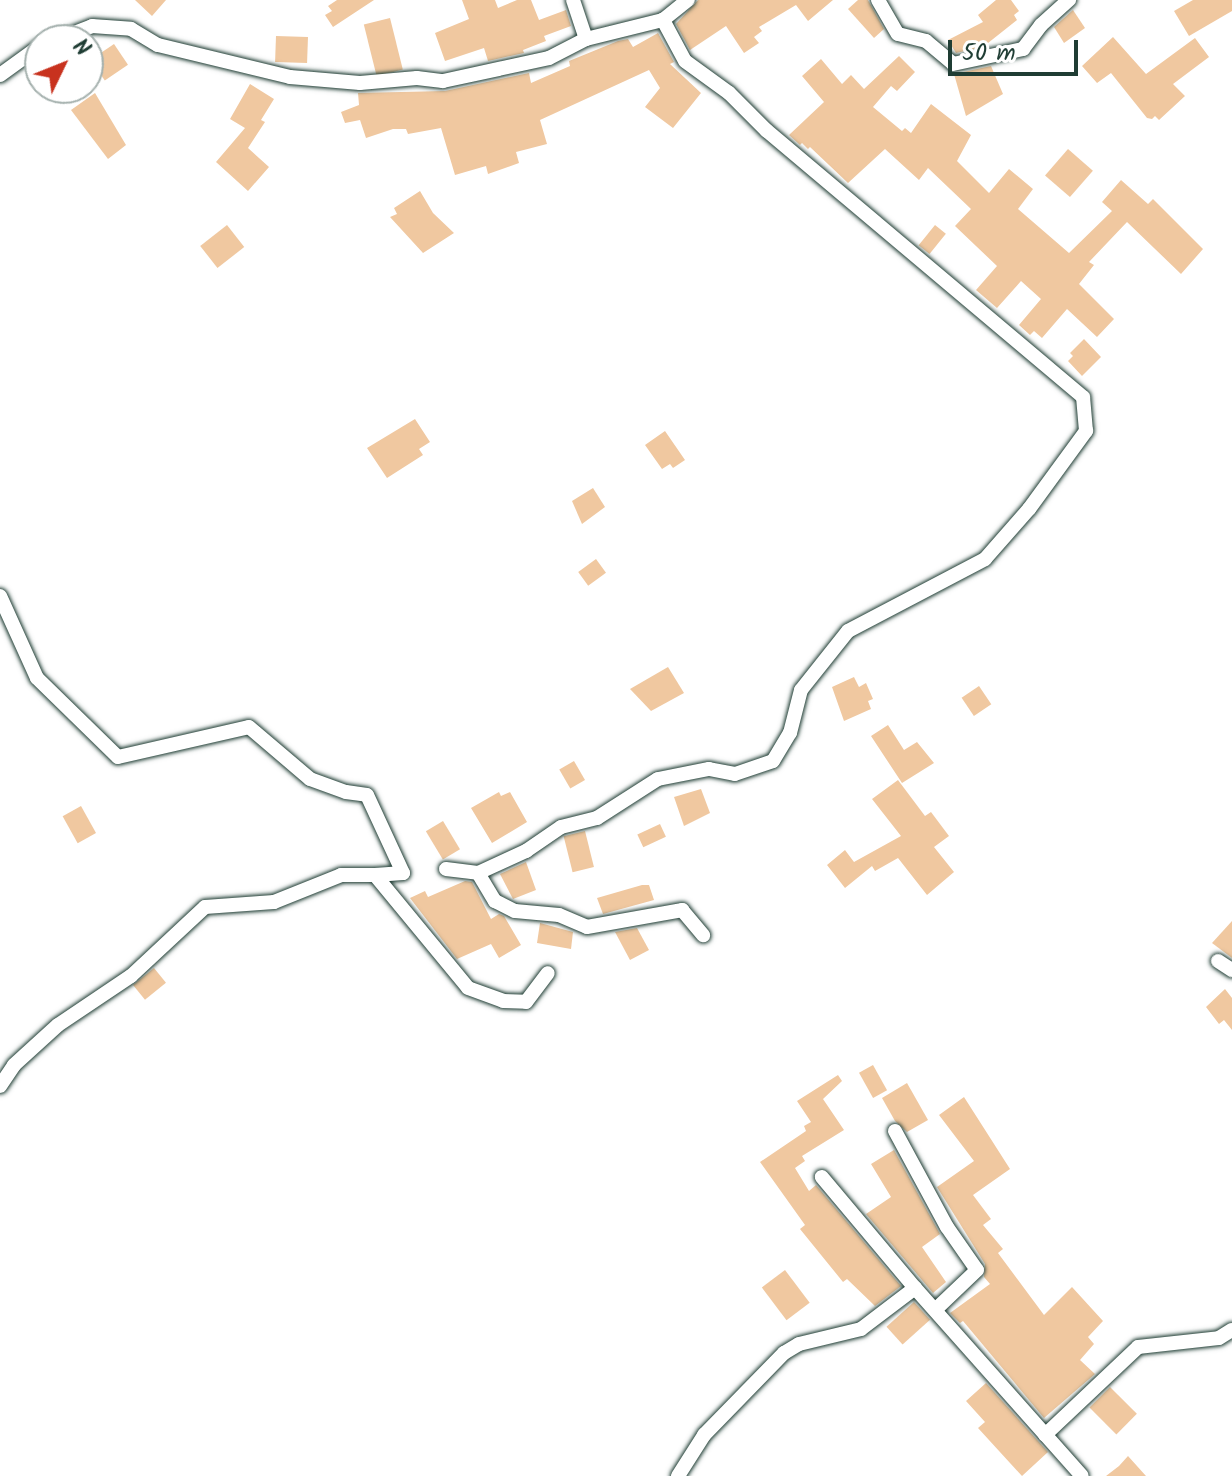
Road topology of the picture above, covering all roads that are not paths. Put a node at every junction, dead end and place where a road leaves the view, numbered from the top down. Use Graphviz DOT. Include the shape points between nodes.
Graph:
graph roads {
  1 [pos="573,0"];
  2 [pos="688,0"];
  3 [pos="878,0"];
  4 [pos="1069,0"];
  5 [pos="663,20"];
  6 [pos="104,27"];
  7 [pos="586,39"];
  8 [pos="24,58"];
  9 [pos="0,75"];
  10 [pos="0,596"];
  11 [pos="446,869"];
  12 [pos="478,873"];
  13 [pos="375,875"];
  14 [pos="703,935"];
  15 [pos="1218,961"];
  16 [pos="1232,970"];
  17 [pos="548,973"];
  18 [pos="0,1086"];
  19 [pos="895,1131"];
  20 [pos="822,1177"];
  21 [pos="915,1288"];
  22 [pos="936,1309"];
  23 [pos="1232,1330"];
  24 [pos="1045,1435"];
  25 [pos="678,1476"];
  26 [pos="1082,1476"];
  1 -- 7 [label="street"];
  2 -- 5 [label="street"];
  3 -- 4 [label="street" via="898,34 926,41 953,64 1023,49"];
  5 -- 7 [label="street"];
  5 -- 12 [label="street" via="685,61 1083,397 1086,431 985,559 848,631 801,690 790,733 773,761 735,774 709,769 658,779 597,818 561,827 526,851"];
  6 -- 7 [label="street" via="131,29 158,45 290,77 360,83 443,81 549,58"];
  8 -- 9 [label="street"];
  10 -- 13 [label="street" via="37,678 118,757 249,727 310,779 367,795 403,873"];
  11 -- 12 [label="street"];
  12 -- 14 [label="street" via="495,901 515,911 559,915 587,927 682,910"];
  13 -- 17 [label="street" via="468,988 503,1001 526,1002"];
  13 -- 18 [label="street" via="341,875 274,902 205,907 131,976 58,1025 14,1065"];
  15 -- 16 [label="street"];
  19 -- 22 [label="street" via="977,1270"];
  20 -- 21 [label="street"];
  21 -- 22 [label="street"];
  21 -- 25 [label="street" via="861,1329 799,1344 784,1353 711,1427"];
  22 -- 24 [label="street"];
  23 -- 24 [label="street" via="1219,1338 1144,1344"];
  24 -- 26 [label="street"];
}
